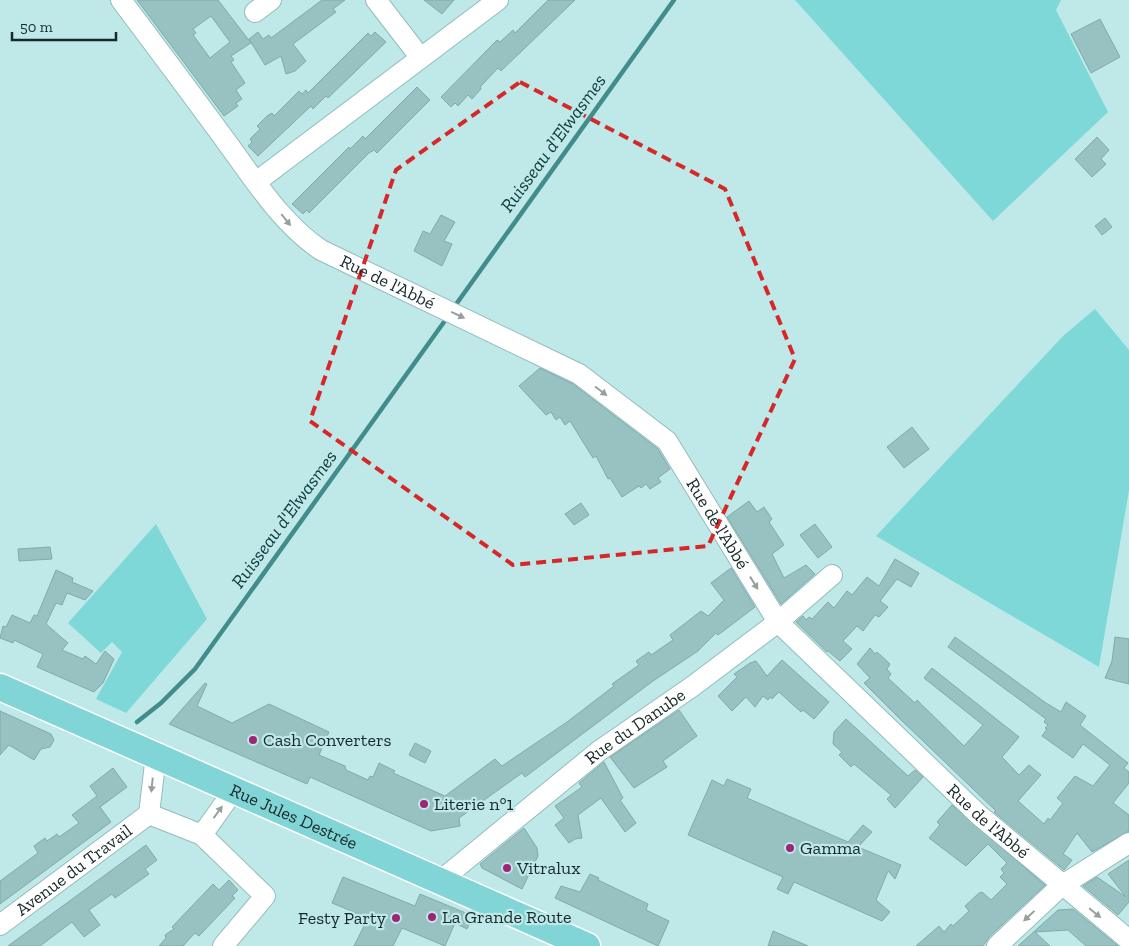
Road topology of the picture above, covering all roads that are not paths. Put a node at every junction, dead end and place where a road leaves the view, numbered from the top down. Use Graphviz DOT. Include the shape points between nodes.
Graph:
graph roads {
  1 [pos="121,0"];
  2 [pos="376,0"];
  3 [pos="498,0"];
  4 [pos="420,57"];
  5 [pos="256,182"];
  6 [pos="832,575"];
  7 [pos="778,622"];
  8 [pos="0,687"];
  9 [pos="156,756"];
  10 [pos="234,790"];
  11 [pos="149,814"];
  12 [pos="202,835"];
  13 [pos="1129,843"];
  14 [pos="440,881"];
  15 [pos="1062,886"];
  16 [pos="0,925"];
  17 [pos="1129,940"];
  18 [pos="1001,945"];
  19 [pos="222,946"];
  20 [pos="587,946"];
  1 -- 5 [label="street, Rue de l'Abbé"];
  2 -- 4 [label="street"];
  3 -- 4 [label="street"];
  4 -- 5 [label="street"];
  5 -- 7 [label="street, Rue de l'Abbé, one-way" via="289,224 321,250 579,374 667,441"];
  6 -- 7 [label="street, Rue du Danube"];
  7 -- 14 [label="street, Rue du Danube" via="693,686 599,750"];
  7 -- 15 [label="street, Rue de l'Abbé" via="979,815"];
  8 -- 9 [label="main road, Rue Jules Destrée"];
  9 -- 10 [label="main road, Rue Jules Destrée"];
  9 -- 11 [label="street, one-way"];
  12 -- 10 [label="street, one-way"];
  10 -- 14 [label="main road, Rue Jules Destrée"];
  11 -- 12 [label="street"];
  11 -- 16 [label="street, Avenue du Travail"];
  12 -- 19 [label="street" via="265,896"];
  13 -- 15 [label="street"];
  14 -- 20 [label="main road, Rue Jules Destrée"];
  15 -- 17 [label="street, Rue de l'Abbé, one-way"];
  15 -- 18 [label="street, one-way"];
}
